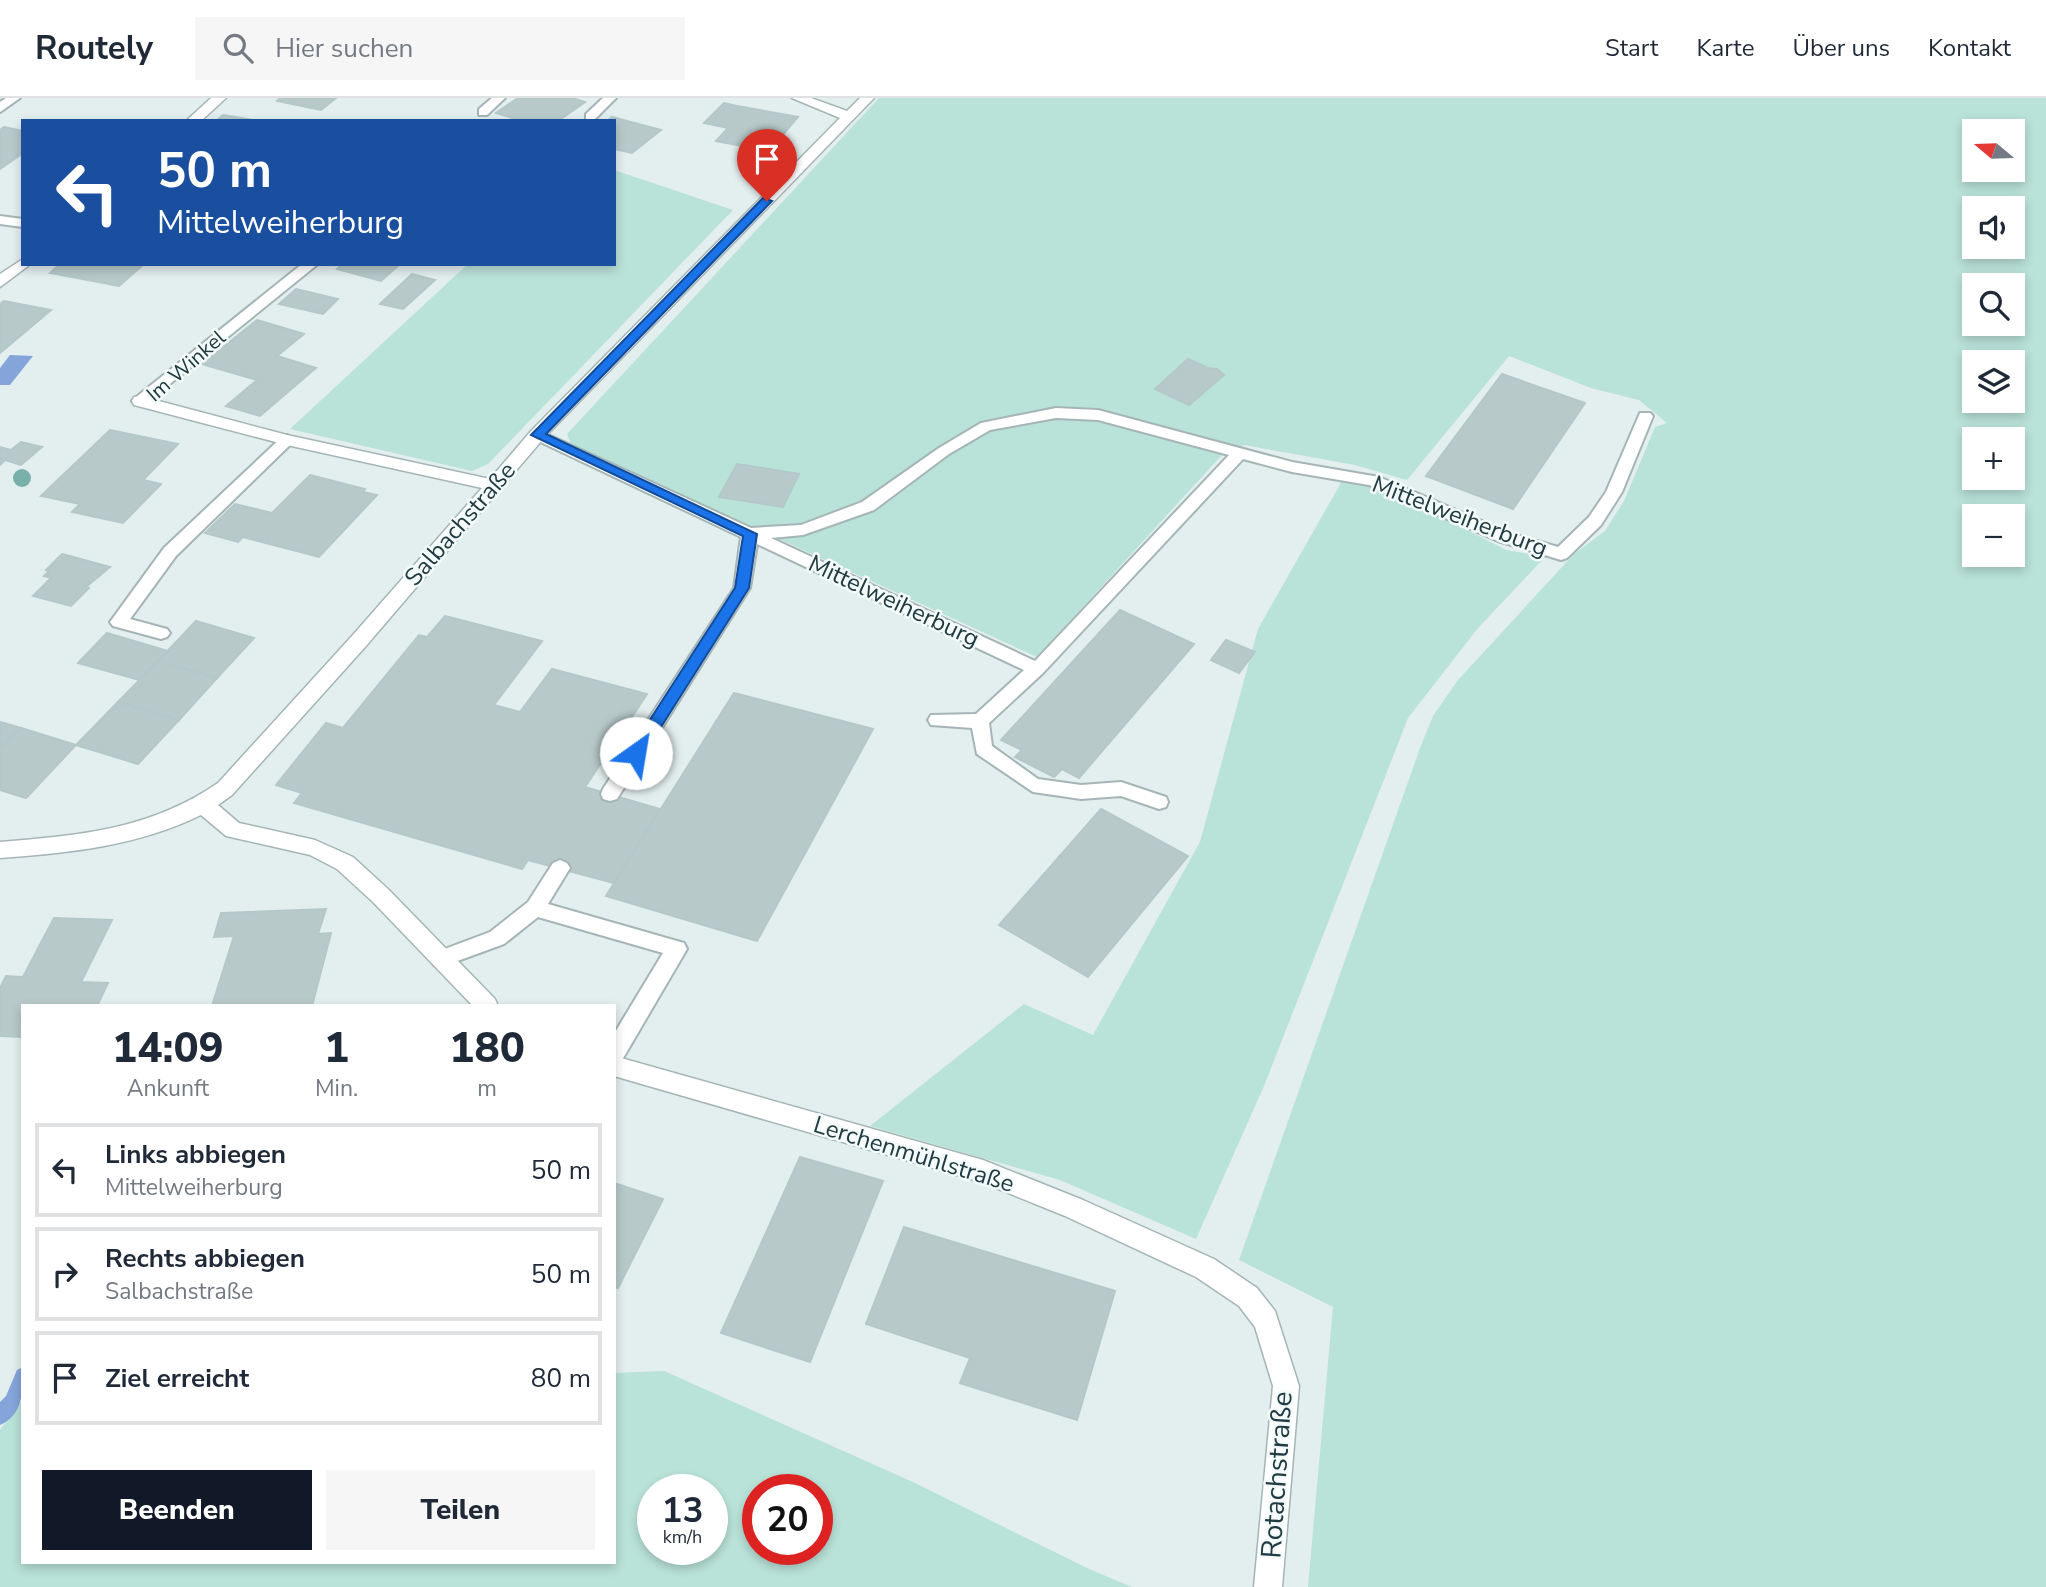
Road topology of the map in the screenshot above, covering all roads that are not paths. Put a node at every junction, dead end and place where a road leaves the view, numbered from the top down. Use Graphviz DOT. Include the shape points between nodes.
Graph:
graph roads {
  1 [pos="14,98"];
  2 [pos="219,98"];
  3 [pos="499,98"];
  4 [pos="610,98"];
  5 [pos="799,98"];
  6 [pos="867,98"];
  7 [pos="0,108"];
  8 [pos="483,111"];
  9 [pos="590,117"];
  10 [pos="850,117"];
  11 [pos="195,119"];
  12 [pos="0,219"];
  13 [pos="21,223"];
  14 [pos="21,265"];
  15 [pos="309,266"];
  16 [pos="0,282"];
  17 [pos="140,401"];
  18 [pos="1645,416"];
  19 [pos="537,435"];
  20 [pos="287,440"];
  21 [pos="1240,453"];
  22 [pos="493,485"];
  23 [pos="750,534"];
  24 [pos="161,633"];
  25 [pos="1037,669"];
  26 [pos="937,720"];
  27 [pos="980,721"];
  28 [pos="610,794"];
  29 [pos="1159,802"];
  30 [pos="205,806"];
  31 [pos="0,850"];
  32 [pos="560,868"];
  33 [pos="535,908"];
  34 [pos="441,959"];
  35 [pos="485,1004"];
  36 [pos="616,1050"];
  37 [pos="616,1067"];
  38 [pos="1205,1268"];
  39 [pos="1268,1587"];
  1 -- 7 [label="lane"];
  2 -- 11 [label="street"];
  3 -- 8 [label="lane"];
  4 -- 9 [label="lane"];
  5 -- 10 [label="street"];
  6 -- 10 [label="street, Salbachstraße"];
  10 -- 19 [label="street, Salbachstraße"];
  12 -- 13 [label="lane"];
  14 -- 16 [label="street"];
  15 -- 17 [label="lane, Im Winkel"];
  17 -- 20 [label="street, Im Winkel"];
  18 -- 21 [label="lane, Mittelweiherburg" via="1614,492 1595,521 1561,554 1504,537 1373,481"];
  19 -- 22 [label="street, Salbachstraße"];
  19 -- 23 [label="lane, Mittelweiherburg"];
  20 -- 22 [label="street, Im Winkel"];
  20 -- 24 [label="lane" via="170,552 119,622"];
  21 -- 23 [label="lane, Mittelweiherburg" via="1098,415 1056,413 986,426 868,506 803,530"];
  21 -- 25 [label="lane"];
  22 -- 30 [label="street, Salbachstraße" via="350,651"];
  23 -- 25 [label="lane, Mittelweiherburg"];
  23 -- 28 [label="lane" via="742,588"];
  25 -- 27 [label="lane"];
  26 -- 27 [label="lane"];
  27 -- 29 [label="lane" via="983,749 1032,785 1081,792 1121,789"];
  30 -- 31 [label="street" via="162,824 80,843"];
  30 -- 34 [label="street" via="233,830 315,848 345,863"];
  32 -- 33 [label="lane"];
  33 -- 34 [label="lane" via="497,937"];
  33 -- 36 [label="lane" via="677,949"];
  34 -- 35 [label="street"];
  37 -- 38 [label="street, Lerchenmühlstraße" via="983,1171"];
  38 -- 39 [label="street, Rotachstraße" via="1248,1297 1266,1320 1286,1385"];
}
